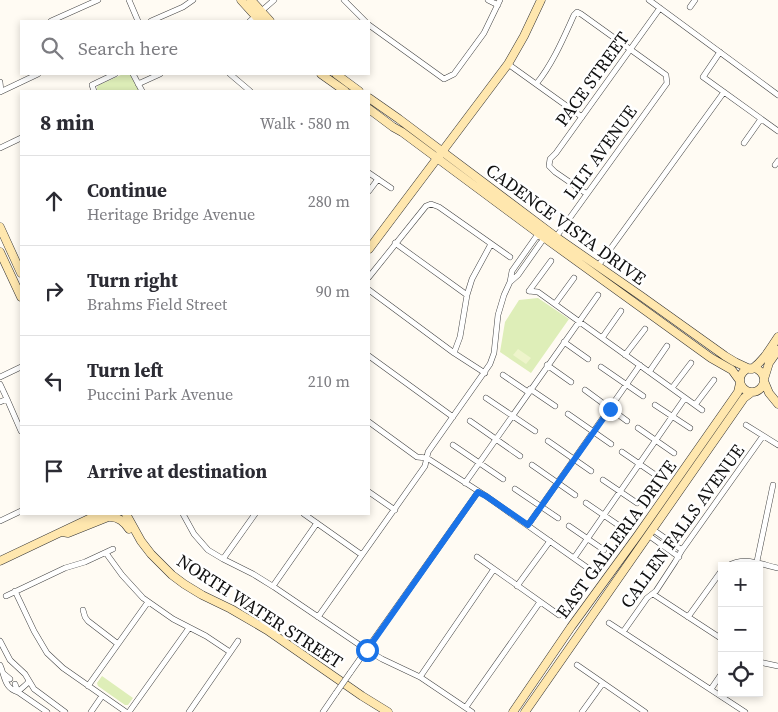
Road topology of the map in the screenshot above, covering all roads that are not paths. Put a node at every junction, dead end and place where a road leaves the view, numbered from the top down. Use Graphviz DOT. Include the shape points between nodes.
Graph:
graph roads {
  1 [pos="98,0"];
  2 [pos="129,0"];
  3 [pos="179,0"];
  4 [pos="193,0"];
  5 [pos="241,0"];
  6 [pos="251,0"];
  7 [pos="274,0"];
  8 [pos="344,0"];
  9 [pos="488,0"];
  10 [pos="540,0"];
  11 [pos="649,0"];
  12 [pos="695,0"];
  13 [pos="499,2"];
  14 [pos="182,7"];
  15 [pos="690,7"];
  16 [pos="660,8"];
  17 [pos="256,18"];
  18 [pos="53,20"];
  19 [pos="138,20"];
  20 [pos="153,20"];
  21 [pos="364,20"];
  22 [pos="370,26"];
  23 [pos="630,49"];
  24 [pos="720,52"];
  25 [pos="508,64"];
  26 [pos="36,75"];
  27 [pos="112,75"];
  28 [pos="134,75"];
  29 [pos="158,75"];
  30 [pos="231,75"];
  31 [pos="322,75"];
  32 [pos="337,75"];
  33 [pos="0,82"];
  34 [pos="138,84"];
  35 [pos="537,84"];
  36 [pos="94,90"];
  37 [pos="141,90"];
  38 [pos="249,90"];
  39 [pos="344,90"];
  40 [pos="354,90"];
  41 [pos="1,91"];
  42 [pos="724,92"];
  43 [pos="778,94"];
  44 [pos="370,99"];
  45 [pos="370,110"];
  46 [pos="582,117"];
  47 [pos="761,119"];
  48 [pos="778,131"];
  49 [pos="20,141"];
  50 [pos="744,143"];
  51 [pos="0,148"];
  52 [pos="440,155"];
  53 [pos="370,174"];
  54 [pos="378,179"];
  55 [pos="391,188"];
  56 [pos="493,190"];
  57 [pos="370,191"];
  58 [pos="485,194"];
  59 [pos="587,194"];
  60 [pos="540,225"];
  61 [pos="0,227"];
  62 [pos="542,236"];
  63 [pos="556,237"];
  64 [pos="396,243"];
  65 [pos="490,244"];
  66 [pos="567,245"];
  67 [pos="370,248"];
  68 [pos="0,252"];
  69 [pos="510,257"];
  70 [pos="551,261"];
  71 [pos="598,266"];
  72 [pos="20,271"];
  73 [pos="370,276"];
  74 [pos="574,278"];
  75 [pos="370,291"];
  76 [pos="20,295"];
  77 [pos="467,295"];
  78 [pos="598,295"];
  79 [pos="556,304"];
  80 [pos="621,311"];
  81 [pos="578,321"];
  82 [pos="645,329"];
  83 [pos="778,337"];
  84 [pos="602,338"];
  85 [pos="564,342"];
  86 [pos="667,346"];
  87 [pos="778,350"];
  88 [pos="454,352"];
  89 [pos="625,355"];
  90 [pos="370,357"];
  91 [pos="588,359"];
  92 [pos="691,363"];
  93 [pos="547,365"];
  94 [pos="640,365"];
  95 [pos="601,367"];
  96 [pos="20,368"];
  97 [pos="751,369"];
  98 [pos="649,372"];
  99 [pos="485,373"];
  100 [pos="504,374"];
  101 [pos="0,377"];
  102 [pos="714,380"];
  103 [pos="764,380"];
  104 [pos="571,382"];
  105 [pos="740,382"];
  106 [pos="0,384"];
  107 [pos="627,384"];
  108 [pos="672,388"];
  109 [pos="584,390"];
  110 [pos="529,391"];
  111 [pos="754,392"];
  112 [pos="643,396"];
  113 [pos="486,398"];
  114 [pos="685,398"];
  115 [pos="7,399"];
  116 [pos="0,402"];
  117 [pos="655,404"];
  118 [pos="778,404"];
  119 [pos="695,405"];
  120 [pos="555,406"];
  121 [pos="610,409"];
  122 [pos="702,410"];
  123 [pos="568,414"];
  124 [pos="512,415"];
  125 [pos="672,416"];
  126 [pos="453,417"];
  127 [pos="470,421"];
  128 [pos="627,421"];
  129 [pos="370,423"];
  130 [pos="746,425"];
  131 [pos="20,428"];
  132 [pos="638,428"];
  133 [pos="690,428"];
  134 [pos="535,431"];
  135 [pos="594,432"];
  136 [pos="763,436"];
  137 [pos="495,439"];
  138 [pos="656,440"];
  139 [pos="548,441"];
  140 [pos="611,444"];
  141 [pos="453,445"];
  142 [pos="778,445"];
  143 [pos="622,452"];
  144 [pos="674,453"];
  145 [pos="520,456"];
  146 [pos="427,458"];
  147 [pos="574,460"];
  148 [pos="479,463"];
  149 [pos="639,464"];
  150 [pos="532,466"];
  151 [pos="591,471"];
  152 [pos="657,476"];
  153 [pos="503,479"];
  154 [pos="603,480"];
  155 [pos="465,483"];
  156 [pos="558,483"];
  157 [pos="773,484"];
  158 [pos="515,488"];
  159 [pos="620,491"];
  160 [pos="478,492"];
  161 [pos="370,493"];
  162 [pos="575,495"];
  163 [pos="586,503"];
  164 [pos="638,503"];
  165 [pos="541,507"];
  166 [pos="395,510"];
  167 [pos="20,511"];
  168 [pos="97,515"];
  169 [pos="127,515"];
  170 [pos="183,515"];
  171 [pos="254,515"];
  172 [pos="305,515"];
  173 [pos="604,515"];
  174 [pos="558,518"];
  175 [pos="1,519"];
  176 [pos="317,523"];
  177 [pos="528,525"];
  178 [pos="569,526"];
  179 [pos="621,527"];
  180 [pos="60,532"];
  181 [pos="650,532"];
  182 [pos="588,538"];
  183 [pos="141,541"];
  184 [pos="550,541"];
  185 [pos="113,549"];
  186 [pos="604,550"];
  187 [pos="682,550"];
  188 [pos="106,553"];
  189 [pos="362,555"];
  190 [pos="477,557"];
  191 [pos="679,557"];
  192 [pos="574,558"];
  193 [pos="222,559"];
  194 [pos="0,561"];
  195 [pos="736,562"];
  196 [pos="752,562"];
  197 [pos="756,562"];
  198 [pos="763,565"];
  199 [pos="778,568"];
  200 [pos="494,569"];
  201 [pos="592,571"];
  202 [pos="718,576"];
  203 [pos="273,586"];
  204 [pos="517,586"];
  205 [pos="16,591"];
  206 [pos="653,594"];
  207 [pos="6,596"];
  208 [pos="148,602"];
  209 [pos="540,602"];
  210 [pos="83,610"];
  211 [pos="559,615"];
  212 [pos="318,617"];
  213 [pos="688,617"];
  214 [pos="609,623"];
  215 [pos="189,628"];
  216 [pos="623,632"];
  217 [pos="718,636"];
  218 [pos="0,641"];
  219 [pos="238,641"];
  220 [pos="118,644"];
  221 [pos="367,650"];
  222 [pos="230,652"];
  223 [pos="763,663"];
  224 [pos="0,665"];
  225 [pos="577,665"];
  226 [pos="778,666"];
  227 [pos="4,674"];
  228 [pos="420,677"];
  229 [pos="10,679"];
  230 [pos="718,679"];
  231 [pos="29,682"];
  232 [pos="603,683"];
  233 [pos="15,684"];
  234 [pos="88,686"];
  235 [pos="711,690"];
  236 [pos="18,692"];
  237 [pos="102,696"];
  238 [pos="370,700"];
  239 [pos="466,708"];
  240 [pos="47,712"];
  241 [pos="65,712"];
  242 [pos="91,712"];
  243 [pos="127,712"];
  244 [pos="189,712"];
  245 [pos="323,712"];
  246 [pos="388,712"];
  247 [pos="396,712"];
  248 [pos="472,712"];
  249 [pos="513,712"];
  250 [pos="525,712"];
  251 [pos="582,712"];
  252 [pos="645,712"];
  253 [pos="745,712"];
  1 -- 18 [label="street"];
  2 -- 19 [label="street"];
  3 -- 14 [label="street"];
  4 -- 14 [label="street"];
  5 -- 17 [label="street"];
  6 -- 17 [label="street"];
  7 -- 17 [label="street"];
  8 -- 21 [label="street"];
  9 -- 13 [label="street"];
  10 -- 25 [label="street"];
  11 -- 16 [label="street"];
  12 -- 15 [label="street"];
  13 -- 22 [label="street" via="484,33 454,74 444,79"];
  14 -- 20 [label="street"];
  16 -- 23 [label="street, PACE STREET"];
  16 -- 24 [label="street"];
  23 -- 35 [label="street" via="577,12"];
  23 -- 46 [label="street, PACE STREET"];
  23 -- 59 [label="street, LILT AVENUE" via="666,75 667,83"];
  24 -- 42 [label="street" via="703,77"];
  24 -- 43 [label="street"];
  25 -- 35 [label="street"];
  25 -- 52 [label="street"];
  26 -- 41 [label="street"];
  27 -- 36 [label="street" via="92,85"];
  28 -- 34 [label="street"];
  29 -- 34 [label="street"];
  30 -- 38 [label="street"];
  31 -- 39 [label="street"];
  32 -- 40 [label="street"];
  33 -- 41 [label="street"];
  34 -- 37 [label="street"];
  35 -- 46 [label="street"];
  42 -- 47 [label="street"];
  42 -- 71 [label="street"];
  44 -- 52 [label="street, CADENCE VISTA DRIVE"];
  45 -- 52 [label="street, CADENCE VISTA DRIVE"];
  46 -- 59 [label="street, PACE STREET" via="550,159 549,166"];
  47 -- 48 [label="street"];
  47 -- 50 [label="street"];
  49 -- 51 [label="street"];
  52 -- 56 [label="street, CADENCE VISTA DRIVE"];
  52 -- 58 [label="street, CADENCE VISTA DRIVE"];
  52 -- 67 [label="street"];
  53 -- 54 [label="street"];
  54 -- 55 [label="street"];
  54 -- 57 [label="street"];
  56 -- 58 [label="street"];
  56 -- 60 [label="street, CADENCE VISTA DRIVE"];
  58 -- 62 [label="street, CADENCE VISTA DRIVE"];
  59 -- 63 [label="street, LILT AVENUE"];
  60 -- 62 [label="street"];
  60 -- 63 [label="street, CADENCE VISTA DRIVE"];
  61 -- 72 [label="street"];
  62 -- 66 [label="street" via="550,236"];
  62 -- 99 [label="street" via="542,241 510,282 504,295 498,315 494,353"];
  62 -- 105 [label="street, CADENCE VISTA DRIVE" via="732,370"];
  63 -- 66 [label="street, CADENCE VISTA DRIVE"];
  64 -- 65 [label="street" via="431,204"];
  64 -- 73 [label="street"];
  64 -- 77 [label="street"];
  65 -- 69 [label="street"];
  65 -- 77 [label="street"];
  66 -- 71 [label="street, CADENCE VISTA DRIVE"];
  68 -- 76 [label="street"];
  70 -- 79 [label="street" via="529,291 538,292"];
  71 -- 97 [label="street, CADENCE VISTA DRIVE" via="725,356"];
  74 -- 79 [label="street"];
  75 -- 88 [label="street"];
  77 -- 88 [label="street" via="460,337"];
  78 -- 81 [label="street"];
  79 -- 81 [label="street"];
  80 -- 84 [label="street"];
  81 -- 84 [label="street"];
  81 -- 85 [label="street"];
  82 -- 89 [label="street"];
  83 -- 97 [label="street" via="762,360"];
  84 -- 89 [label="street"];
  85 -- 91 [label="street"];
  85 -- 93 [label="street"];
  86 -- 98 [label="street"];
  87 -- 103 [label="street" via="769,363"];
  88 -- 99 [label="street"];
  89 -- 94 [label="street"];
  90 -- 126 [label="street"];
  92 -- 108 [label="street"];
  93 -- 104 [label="street"];
  93 -- 110 [label="street"];
  94 -- 98 [label="street"];
  94 -- 107 [label="street"];
  95 -- 107 [label="street"];
  96 -- 101 [label="street"];
  97 -- 103 [label="street" via="761,372"];
  97 -- 105 [label="street" via="743,372"];
  98 -- 108 [label="street"];
  99 -- 126 [label="street"];
  100 -- 110 [label="street"];
  102 -- 119 [label="street"];
  103 -- 111 [label="street" via="762,388"];
  103 -- 118 [label="street" via="769,394"];
  105 -- 111 [label="street" via="745,390"];
  105 -- 249 [label="street, EAST GALLERIA DRIVE" via="738,392"];
  106 -- 115 [label="street"];
  107 -- 112 [label="street"];
  107 -- 121 [label="street"];
  108 -- 114 [label="street"];
  109 -- 121 [label="street"];
  110 -- 120 [label="street"];
  110 -- 124 [label="street"];
  111 -- 118 [label="street"];
  111 -- 181 [label="street, EAST GALLERIA DRIVE" via="744,398"];
  113 -- 124 [label="street"];
  114 -- 119 [label="street"];
  114 -- 125 [label="street"];
  115 -- 116 [label="street"];
  115 -- 131 [label="street"];
  117 -- 125 [label="street"];
  119 -- 122 [label="street"];
  121 -- 128 [label="street"];
  121 -- 135 [label="street"];
  123 -- 135 [label="street"];
  124 -- 134 [label="street"];
  124 -- 137 [label="street"];
  125 -- 133 [label="street"];
  125 -- 138 [label="street"];
  126 -- 146 [label="street"];
  127 -- 137 [label="street"];
  129 -- 146 [label="street" via="417,457"];
  130 -- 136 [label="street"];
  132 -- 138 [label="street"];
  135 -- 140 [label="street"];
  135 -- 147 [label="street"];
  136 -- 142 [label="street"];
  136 -- 187 [label="street, CALLEN FALLS AVENUE"];
  137 -- 145 [label="street"];
  137 -- 148 [label="street"];
  138 -- 144 [label="street"];
  138 -- 149 [label="street"];
  139 -- 147 [label="street"];
  141 -- 148 [label="street"];
  143 -- 149 [label="street"];
  146 -- 155 [label="street"];
  146 -- 166 [label="street"];
  147 -- 151 [label="street"];
  147 -- 156 [label="street"];
  148 -- 153 [label="street"];
  148 -- 155 [label="street"];
  149 -- 152 [label="street"];
  149 -- 159 [label="street"];
  150 -- 156 [label="street"];
  154 -- 159 [label="street"];
  155 -- 160 [label="street"];
  156 -- 162 [label="street"];
  156 -- 165 [label="street"];
  157 -- 197 [label="street"];
  158 -- 165 [label="street"];
  159 -- 164 [label="street"];
  159 -- 173 [label="street"];
  160 -- 177 [label="street"];
  160 -- 221 [label="street"];
  161 -- 166 [label="street"];
  163 -- 173 [label="street"];
  165 -- 174 [label="street"];
  165 -- 177 [label="street"];
  166 -- 189 [label="street"];
  167 -- 175 [label="street"];
  168 -- 180 [label="street"];
  169 -- 183 [label="street, NORTH WATER STREET"];
  170 -- 193 [label="street" via="201,543"];
  171 -- 193 [label="street"];
  172 -- 176 [label="street"];
  173 -- 179 [label="street"];
  173 -- 182 [label="street"];
  176 -- 189 [label="street"];
  176 -- 203 [label="street"];
  177 -- 184 [label="street"];
  178 -- 182 [label="street"];
  180 -- 183 [label="street" via="68,533 114,516 124,521"];
  180 -- 194 [label="street"];
  181 -- 187 [label="street"];
  181 -- 191 [label="street"];
  181 -- 250 [label="street, EAST GALLERIA DRIVE"];
  182 -- 186 [label="street"];
  182 -- 192 [label="street"];
  183 -- 238 [label="street, NORTH WATER STREET" via="161,565 184,584 267,630"];
  184 -- 192 [label="street"];
  184 -- 204 [label="street"];
  185 -- 188 [label="street"];
  187 -- 191 [label="street, CALLEN FALLS AVENUE"];
  188 -- 205 [label="street"];
  188 -- 208 [label="street" via="130,585"];
  189 -- 212 [label="street"];
  190 -- 200 [label="street"];
  191 -- 206 [label="street, CALLEN FALLS AVENUE"];
  192 -- 201 [label="street"];
  193 -- 203 [label="street"];
  195 -- 196 [label="street"];
  198 -- 199 [label="street"];
  200 -- 204 [label="street"];
  200 -- 228 [label="street"];
  202 -- 213 [label="street"];
  203 -- 212 [label="street"];
  204 -- 209 [label="street"];
  205 -- 207 [label="street"];
  205 -- 234 [label="street" via="47,653"];
  206 -- 213 [label="street"];
  206 -- 216 [label="street, CALLEN FALLS AVENUE"];
  208 -- 215 [label="street"];
  208 -- 220 [label="street"];
  209 -- 211 [label="street"];
  209 -- 239 [label="street"];
  210 -- 220 [label="street" via="88,621"];
  212 -- 221 [label="street"];
  213 -- 217 [label="street"];
  214 -- 216 [label="street"];
  215 -- 222 [label="street"];
  215 -- 243 [label="street"];
  216 -- 235 [label="street"];
  218 -- 231 [label="street" via="10,660"];
  219 -- 222 [label="street"];
  220 -- 234 [label="street"];
  221 -- 228 [label="street"];
  221 -- 245 [label="street, bridge"];
  222 -- 244 [label="street"];
  223 -- 226 [label="street"];
  224 -- 227 [label="street"];
  225 -- 232 [label="street"];
  227 -- 229 [label="street"];
  227 -- 236 [label="street" via="6,684"];
  228 -- 239 [label="street"];
  230 -- 235 [label="street"];
  231 -- 236 [label="street"];
  231 -- 241 [label="street" via="38,693"];
  232 -- 251 [label="street"];
  232 -- 252 [label="street"];
  233 -- 236 [label="street"];
  234 -- 237 [label="street"];
  235 -- 253 [label="street"];
  236 -- 240 [label="street"];
  237 -- 242 [label="street"];
  237 -- 243 [label="street"];
  238 -- 246 [label="street, NORTH WATER STREET"];
  238 -- 247 [label="street, NORTH WATER STREET"];
  239 -- 248 [label="street"];
}
